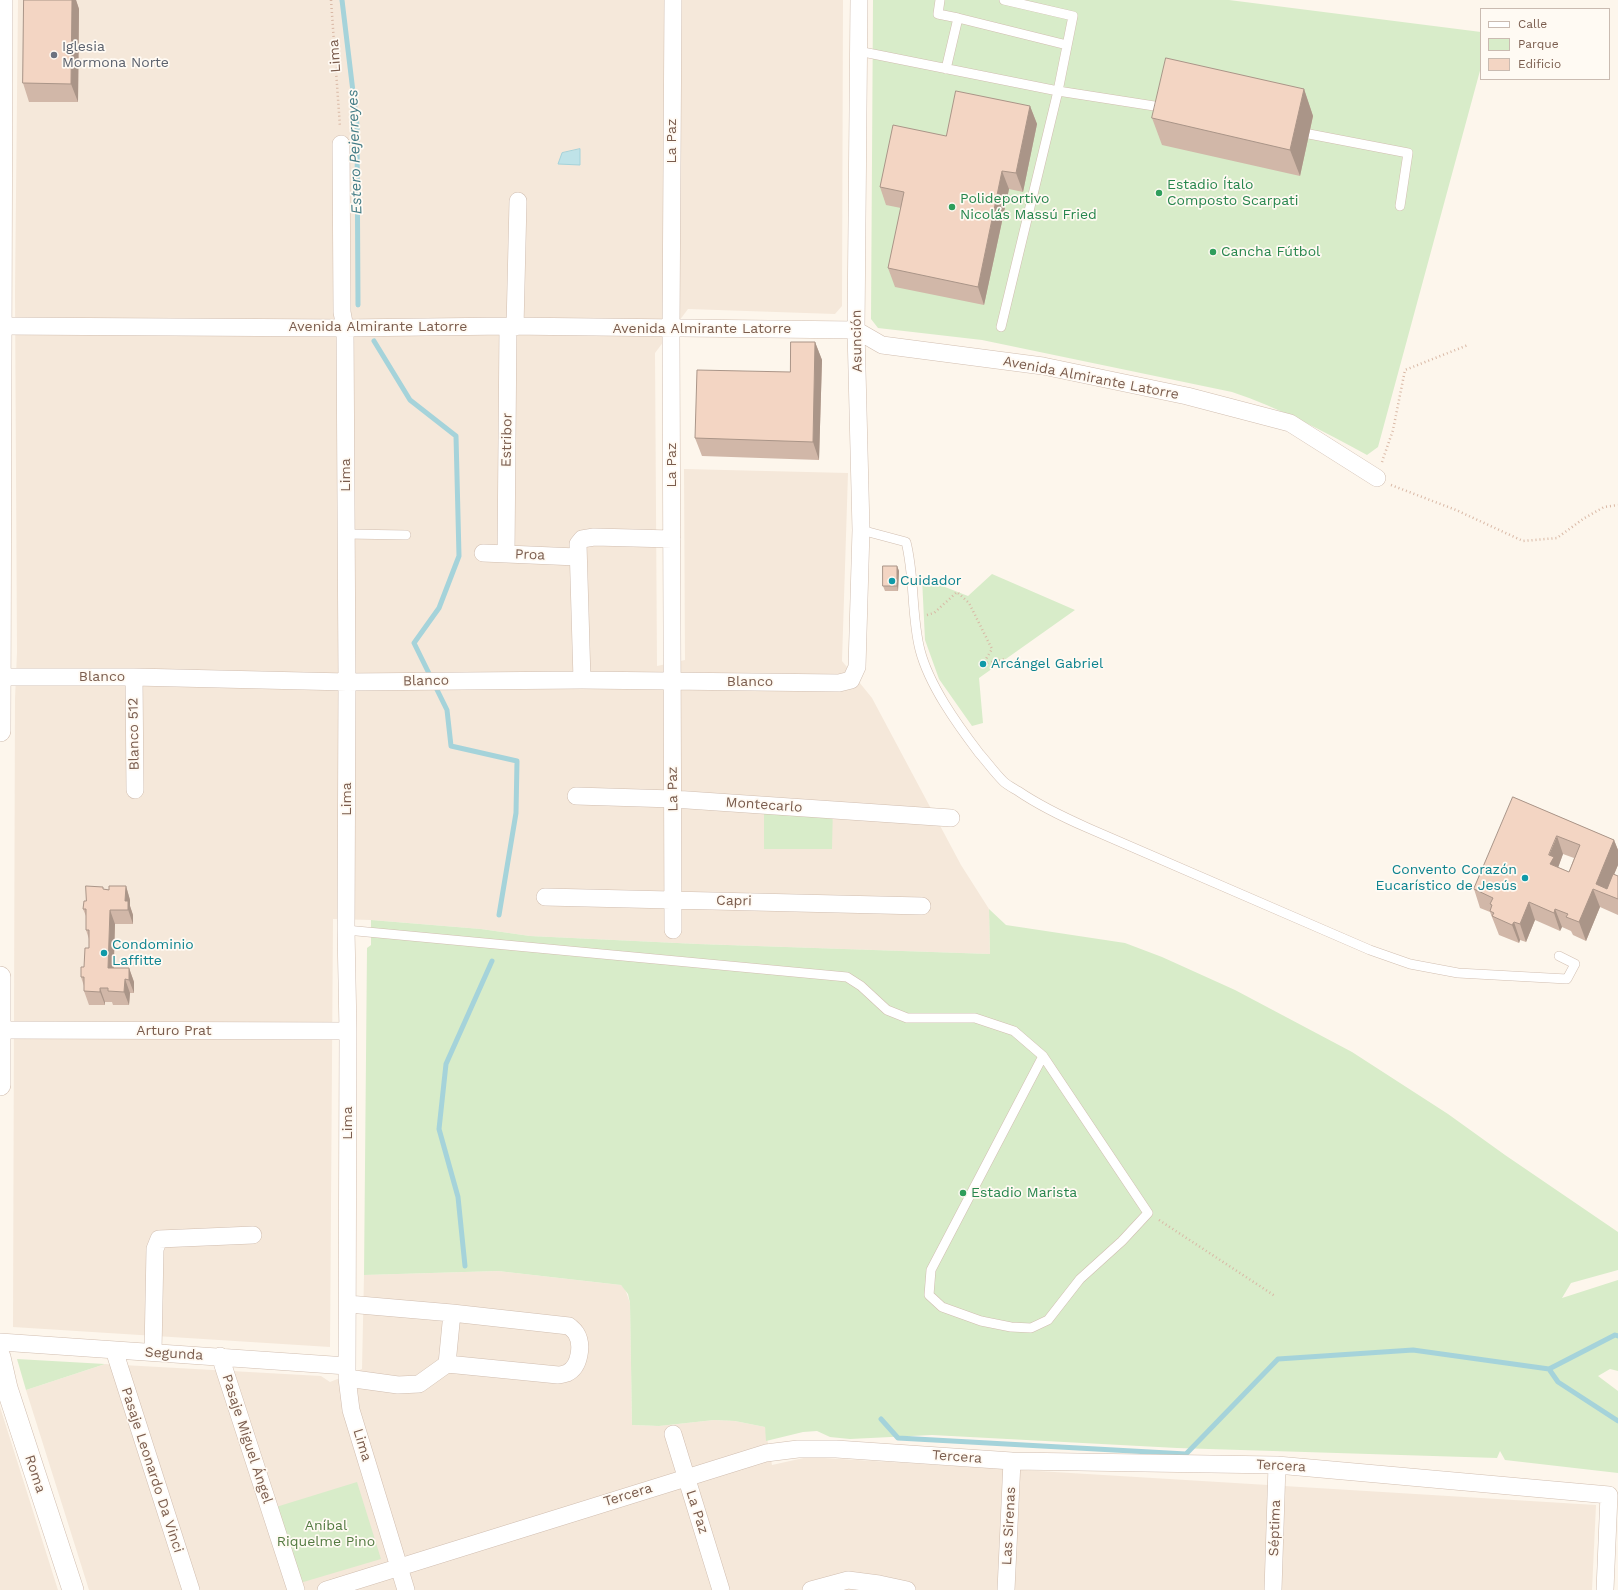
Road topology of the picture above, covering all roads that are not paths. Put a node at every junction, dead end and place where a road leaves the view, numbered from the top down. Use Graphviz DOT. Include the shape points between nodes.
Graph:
graph roads {
  1 [pos="2,0"];
  2 [pos="673,0"];
  3 [pos="859,0"];
  4 [pos="940,0"];
  5 [pos="1004,0"];
  6 [pos="958,18"];
  7 [pos="1067,45"];
  8 [pos="858,51"];
  9 [pos="946,69"];
  10 [pos="1058,91"];
  11 [pos="1170,109"];
  12 [pos="1309,134"];
  13 [pos="341,144"];
  14 [pos="518,201"];
  15 [pos="1400,206"];
  16 [pos="1,326"];
  17 [pos="511,326"];
  18 [pos="1001,327"];
  19 [pos="345,328"];
  20 [pos="671,329"];
  21 [pos="856,330"];
  22 [pos="1377,478"];
  23 [pos="861,530"];
  24 [pos="346,534"];
  25 [pos="406,535"];
  26 [pos="672,539"];
  27 [pos="483,553"];
  28 [pos="506,554"];
  29 [pos="577,557"];
  30 [pos="0,677"];
  31 [pos="134,677"];
  32 [pos="582,680"];
  33 [pos="852,680"];
  34 [pos="671,681"];
  35 [pos="347,682"];
  36 [pos="0,731"];
  37 [pos="135,790"];
  38 [pos="576,796"];
  39 [pos="673,799"];
  40 [pos="951,818"];
  41 [pos="545,897"];
  42 [pos="672,899"];
  43 [pos="922,906"];
  44 [pos="346,930"];
  45 [pos="672,930"];
  46 [pos="1559,956"];
  47 [pos="0,977"];
  48 [pos="0,1030"];
  49 [pos="348,1031"];
  50 [pos="1043,1056"];
  51 [pos="0,1085"];
  52 [pos="253,1235"];
  53 [pos="348,1304"];
  54 [pos="452,1313"];
  55 [pos="0,1342"];
  56 [pos="114,1350"];
  57 [pos="153,1352"];
  58 [pos="220,1356"];
  59 [pos="0,1357"];
  60 [pos="447,1364"];
  61 [pos="347,1372"];
  62 [pos="4,1389"];
  63 [pos="673,1434"];
  64 [pos="1012,1461"];
  65 [pos="1277,1465"];
  66 [pos="686,1478"];
  67 [pos="399,1567"];
  68 [pos="73,1590"];
  69 [pos="191,1590"];
  70 [pos="296,1590"];
  71 [pos="326,1590"];
  72 [pos="406,1590"];
  73 [pos="721,1590"];
  74 [pos="811,1590"];
  75 [pos="907,1590"];
  76 [pos="1006,1590"];
  77 [pos="1273,1590"];
  78 [pos="1605,1590"];
  1 -- 16 [label="street"];
  2 -- 20 [label="street, La Paz"];
  3 -- 8 [label="street, Asunción"];
  4 -- 6 [label="lane" via="938,14"];
  5 -- 7 [label="lane" via="1073,16"];
  6 -- 7 [label="lane"];
  6 -- 9 [label="lane"];
  7 -- 10 [label="lane"];
  8 -- 9 [label="lane"];
  8 -- 21 [label="street, Asunción"];
  9 -- 10 [label="lane"];
  10 -- 11 [label="lane"];
  10 -- 18 [label="lane"];
  12 -- 15 [label="lane" via="1408,153"];
  13 -- 19 [label="street, Lima" via="342,312"];
  14 -- 17 [label="street, Estribor"];
  16 -- 19 [label="street, Avenida Almirante Latorre"];
  16 -- 30 [label="street"];
  17 -- 19 [label="street, Avenida Almirante Latorre"];
  17 -- 20 [label="street, Avenida Almirante Latorre"];
  17 -- 28 [label="street, Estribor"];
  19 -- 24 [label="street, Lima"];
  20 -- 21 [label="street, Avenida Almirante Latorre"];
  20 -- 26 [label="street, La Paz"];
  21 -- 22 [label="street, Avenida Almirante Latorre" via="882,345 1043,366 1187,396 1290,423"];
  21 -- 23 [label="street, Asunción"];
  23 -- 33 [label="street, Asunción" via="857,667"];
  23 -- 46 [label="lane" via="906,542 920,651 933,683 957,724 1003,781 1050,811 1370,950 1410,964 1458,973 1567,979 1575,964"];
  24 -- 25 [label="lane"];
  24 -- 35 [label="street, Lima"];
  26 -- 29 [label="street" via="582,539 578,544"];
  26 -- 34 [label="street, La Paz"];
  27 -- 28 [label="street, Proa"];
  28 -- 29 [label="street, Proa"];
  29 -- 32 [label="street"];
  30 -- 31 [label="street, Blanco"];
  30 -- 36 [label="street"];
  31 -- 35 [label="street, Blanco"];
  31 -- 37 [label="street, Blanco 512"];
  32 -- 34 [label="street, Blanco"];
  32 -- 35 [label="street, Blanco"];
  33 -- 34 [label="street, Blanco" via="838,683"];
  34 -- 39 [label="street, La Paz"];
  35 -- 44 [label="street, Lima"];
  38 -- 39 [label="street, Montecarlo"];
  39 -- 40 [label="street, Montecarlo"];
  39 -- 42 [label="street, La Paz"];
  41 -- 42 [label="street, Capri"];
  42 -- 43 [label="street, Capri"];
  42 -- 45 [label="street, La Paz"];
  44 -- 49 [label="street, Lima"];
  44 -- 50 [label="lane" via="847,978 861,986 887,1010 907,1018 975,1018 1014,1031"];
  47 -- 48 [label="street"];
  48 -- 49 [label="street, Arturo Prat"];
  48 -- 51 [label="street"];
  49 -- 53 [label="street, Lima"];
  50 -- 50 [label="lane" via="931,1270 929,1295 942,1307 981,1321 1011,1327 1031,1328 1048,1320 1080,1279 1148,1213"];
  52 -- 57 [label="street" via="159,1239 154,1249"];
  53 -- 54 [label="street"];
  53 -- 61 [label="street, Lima"];
  54 -- 60 [label="street"];
  54 -- 60 [label="street" via="569,1326 580,1342 576,1365 568,1372 558,1375"];
  55 -- 56 [label="street, Segunda"];
  56 -- 57 [label="street, Segunda"];
  56 -- 69 [label="street, Pasaje Leonardo Da Vinci"];
  57 -- 58 [label="street, Segunda"];
  58 -- 61 [label="street, Segunda"];
  58 -- 70 [label="street, Pasaje Miguel Ángel"];
  59 -- 62 [label="street, Roma"];
  60 -- 61 [label="street, Segunda" via="419,1384 398,1385"];
  61 -- 67 [label="street, Lima" via="351,1410"];
  62 -- 68 [label="street, Roma"];
  63 -- 66 [label="street, La Paz"];
  64 -- 65 [label="street, Tercera"];
  64 -- 66 [label="street, Tercera" via="798,1448 766,1454"];
  64 -- 76 [label="street, Las Sirenas"];
  65 -- 77 [label="street, Séptima"];
  65 -- 78 [label="street, Tercera" via="1609,1495"];
  66 -- 67 [label="street, Tercera"];
  66 -- 73 [label="street, La Paz"];
  67 -- 71 [label="street, Tercera"];
  67 -- 72 [label="street, Lima"];
  74 -- 75 [label="street" via="848,1580"];
}
